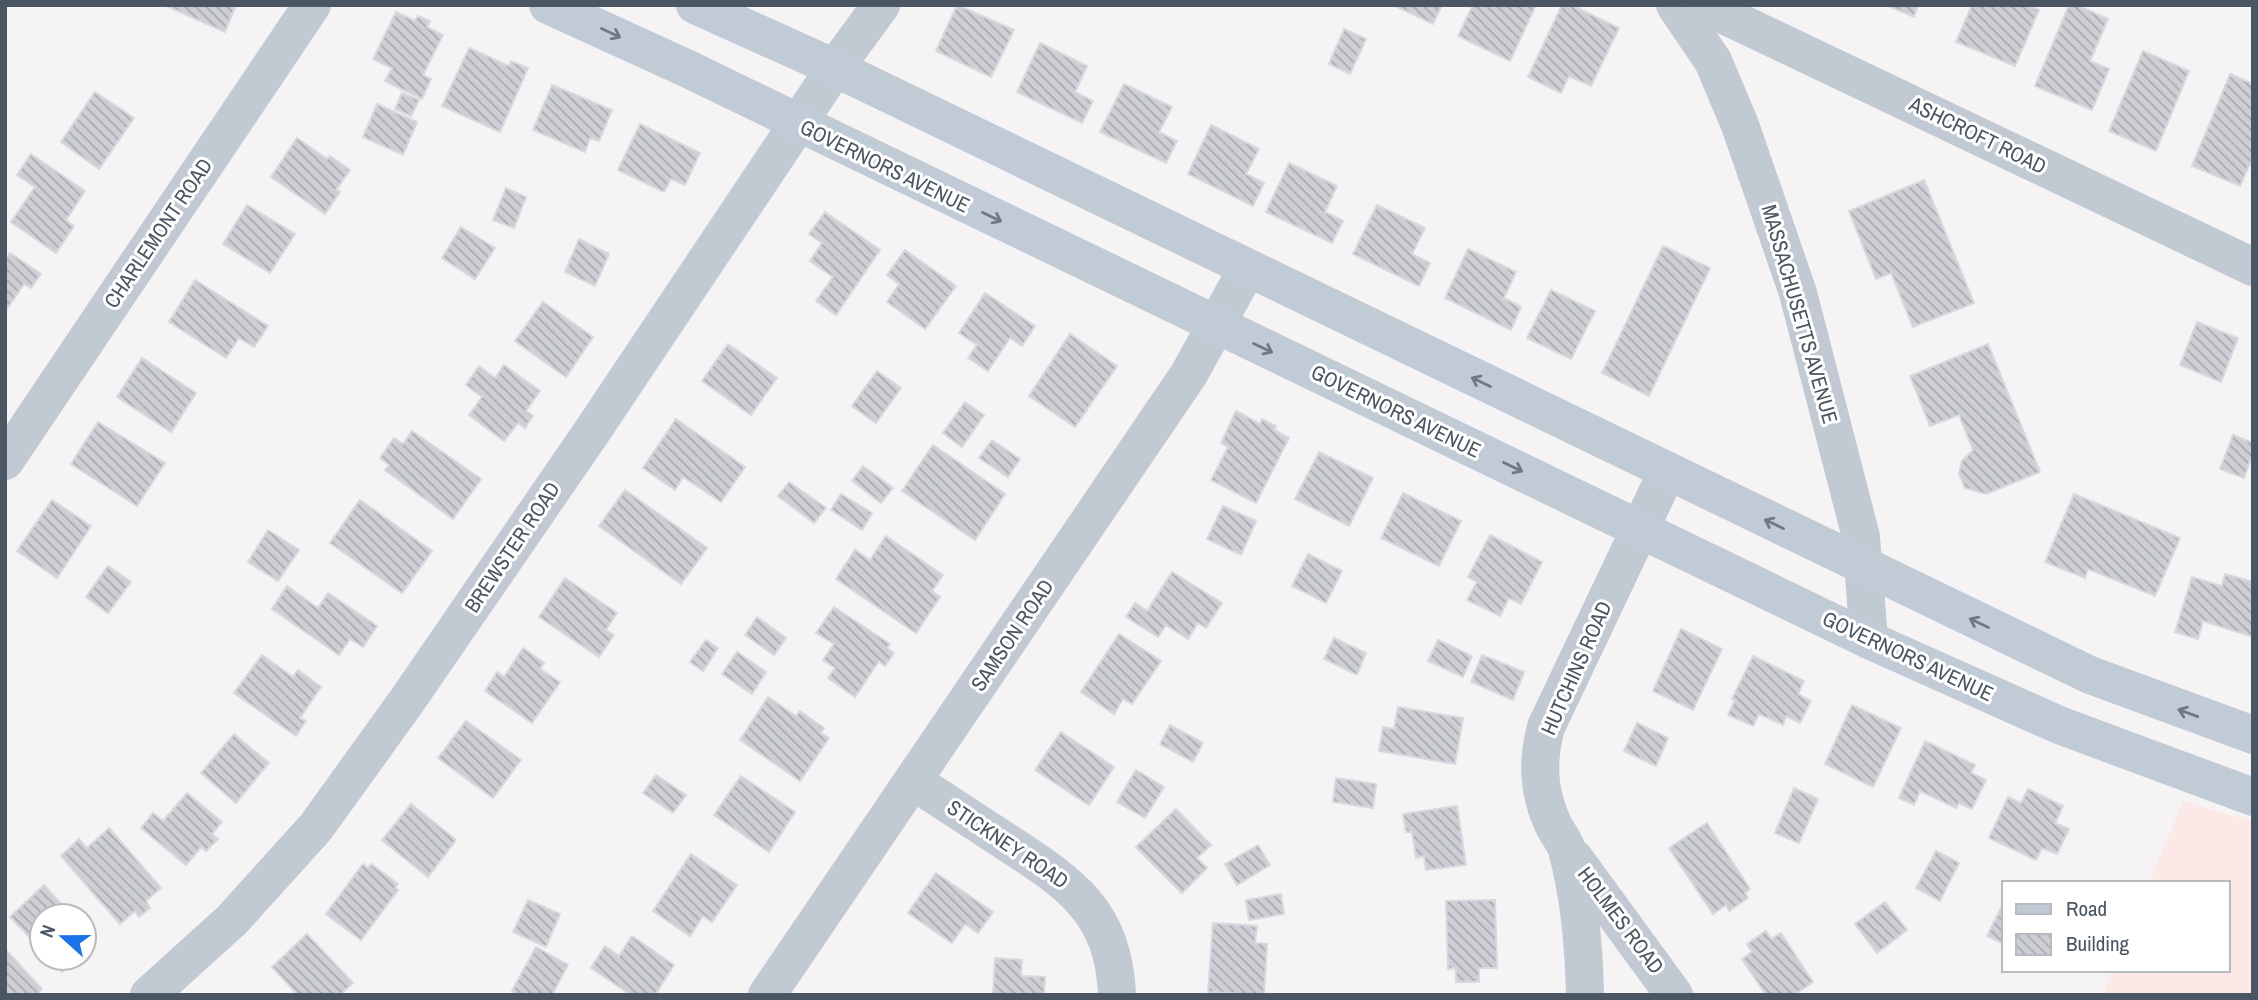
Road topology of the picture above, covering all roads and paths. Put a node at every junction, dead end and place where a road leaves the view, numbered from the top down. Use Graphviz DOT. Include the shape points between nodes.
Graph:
graph roads {
  1 [pos="312,5"];
  2 [pos="548,5"];
  3 [pos="695,5"];
  4 [pos="881,5"];
  5 [pos="1675,5"];
  6 [pos="1703,5"];
  7 [pos="835,68"];
  8 [pos="798,124"];
  9 [pos="2253,267"];
  10 [pos="1247,269"];
  11 [pos="1217,325"];
  12 [pos="5,461"];
  13 [pos="1667,472"];
  14 [pos="1640,528"];
  15 [pos="1865,568"];
  16 [pos="1869,640"];
  17 [pos="2253,735"];
  18 [pos="913,781"];
  19 [pos="2253,797"];
  20 [pos="1566,847"];
  21 [pos="149,995"];
  22 [pos="767,995"];
  23 [pos="1118,995"];
  24 [pos="1585,995"];
  25 [pos="1674,995"];
  1 -- 12 [label="street, CHARLEMONT ROAD"];
  2 -- 8 [label="street, GOVERNORS AVENUE, one-way"];
  3 -- 7 [label="street"];
  4 -- 7 [label="street, BREWSTER ROAD"];
  5 -- 15 [label="street, MASSACHUSETTS AVENUE" via="1713,61 1798,293 1858,524"];
  6 -- 9 [label="street, ASHCROFT ROAD"];
  7 -- 8 [label="street, BREWSTER ROAD"];
  7 -- 10 [label="street"];
  8 -- 11 [label="street, GOVERNORS AVENUE, one-way"];
  8 -- 21 [label="street, BREWSTER ROAD" via="316,827 232,920"];
  10 -- 11 [label="street, SAMSON ROAD"];
  13 -- 10 [label="street, one-way"];
  11 -- 14 [label="street, GOVERNORS AVENUE, one-way"];
  11 -- 18 [label="street, SAMSON ROAD" via="1189,374"];
  13 -- 14 [label="street, HUTCHINS ROAD"];
  15 -- 13 [label="street, one-way"];
  14 -- 16 [label="street, GOVERNORS AVENUE"];
  14 -- 20 [label="street, HUTCHINS ROAD" via="1541,745 1540,786"];
  15 -- 16 [label="street, MASSACHUSETTS AVENUE"];
  17 -- 15 [label="street, one-way" via="2090,675"];
  16 -- 19 [label="street, GOVERNORS AVENUE" via="2070,730"];
  18 -- 22 [label="street, SAMSON ROAD"];
  18 -- 23 [label="street, STICKNEY ROAD" via="1062,878 1084,899 1109,944"];
  20 -- 24 [label="street, HUTCHINS ROAD" via="1580,907"];
  20 -- 25 [label="street, HOLMES ROAD"];
}
